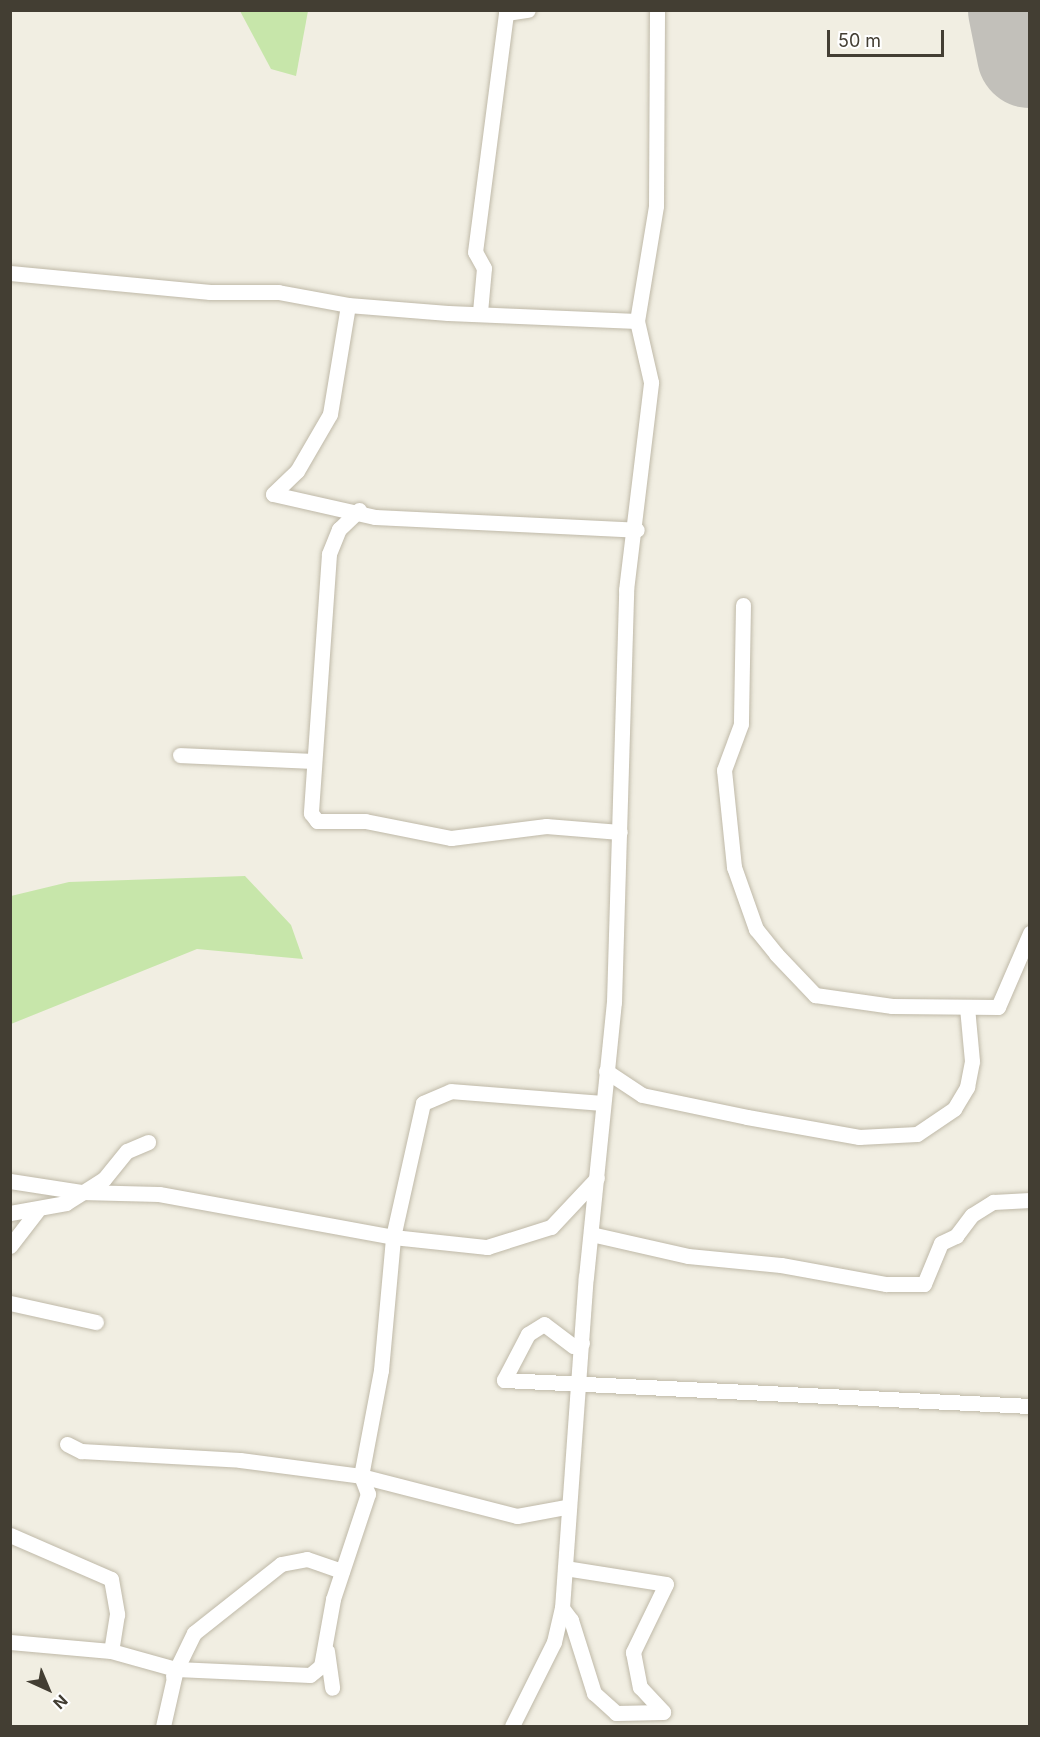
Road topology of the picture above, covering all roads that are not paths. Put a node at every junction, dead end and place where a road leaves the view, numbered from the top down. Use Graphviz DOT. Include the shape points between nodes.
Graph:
graph roads {
  1 [pos="528,10"];
  2 [pos="657,10"];
  3 [pos="10,273"];
  4 [pos="348,305"];
  5 [pos="480,312"];
  6 [pos="637,321"];
  7 [pos="359,510"];
  8 [pos="637,530"];
  9 [pos="743,605"];
  10 [pos="180,754"];
  11 [pos="312,760"];
  12 [pos="620,832"];
  13 [pos="1029,933"];
  14 [pos="967,1007"];
  15 [pos="606,1071"];
  16 [pos="602,1103"];
  17 [pos="148,1142"];
  18 [pos="597,1178"];
  19 [pos="10,1181"];
  20 [pos="81,1192"];
  21 [pos="1029,1200"];
  22 [pos="37,1211"];
  23 [pos="10,1213"];
  24 [pos="591,1234"];
  25 [pos="393,1237"];
  26 [pos="10,1246"];
  27 [pos="10,1303"];
  28 [pos="96,1322"];
  29 [pos="582,1343"];
  30 [pos="580,1383"];
  31 [pos="1029,1406"];
  32 [pos="67,1444"];
  33 [pos="361,1476"];
  34 [pos="566,1507"];
  35 [pos="10,1535"];
  36 [pos="565,1568"];
  37 [pos="342,1571"];
  38 [pos="562,1608"];
  39 [pos="10,1642"];
  40 [pos="111,1651"];
  41 [pos="327,1651"];
  42 [pos="176,1669"];
  43 [pos="332,1688"];
  44 [pos="629,1715"];
  45 [pos="153,1726"];
  46 [pos="164,1726"];
  47 [pos="512,1726"];
  48 [pos="644,1726"];
  1 -- 5 [label="street" via="506,13 475,252 484,268"];
  2 -- 6 [label="street" via="656,206"];
  3 -- 4 [label="street" via="210,292 278,292"];
  4 -- 5 [label="street"];
  4 -- 7 [label="street" via="330,414 297,471 273,494"];
  5 -- 6 [label="street"];
  6 -- 8 [label="street" via="651,382"];
  7 -- 8 [label="street" via="397,519 445,516"];
  7 -- 11 [label="street" via="339,529 329,554"];
  8 -- 12 [label="street" via="626,590"];
  9 -- 14 [label="street" via="741,724 724,770 734,867 756,929 815,995 892,1006"];
  10 -- 11 [label="street"];
  11 -- 12 [label="street" via="309,798 317,820 365,821 451,838 546,826"];
  12 -- 15 [label="street" via="614,1002"];
  13 -- 14 [label="street" via="998,1007"];
  14 -- 15 [label="street" via="972,1061 967,1088 954,1109 916,1134 859,1137 747,1117 642,1095"];
  15 -- 16 [label="street"];
  16 -- 18 [label="street"];
  16 -- 25 [label="street" via="436,1094 417,1114"];
  17 -- 20 [label="street" via="127,1151 104,1179"];
  18 -- 24 [label="street"];
  18 -- 25 [label="street" via="551,1227 487,1246"];
  19 -- 20 [label="street"];
  20 -- 22 [label="street"];
  20 -- 25 [label="street" via="159,1194"];
  21 -- 24 [label="street" via="993,1202 972,1215 956,1236 940,1243 924,1284 886,1284 781,1265 688,1256"];
  22 -- 23 [label="street"];
  22 -- 26 [label="street"];
  24 -- 29 [label="street"];
  25 -- 33 [label="street" via="383,1360"];
  27 -- 28 [label="street"];
  29 -- 30 [label="street"];
  29 -- 30 [label="street" via="573,1346 544,1324 528,1334 504,1380"];
  30 -- 31 [label="street"];
  30 -- 34 [label="street"];
  32 -- 33 [label="street" via="81,1451 265,1462"];
  33 -- 34 [label="street" via="517,1516"];
  33 -- 37 [label="street" via="368,1494 364,1514"];
  34 -- 36 [label="street"];
  35 -- 40 [label="street" via="111,1579 117,1614"];
  36 -- 38 [label="street"];
  36 -- 44 [label="street" via="666,1584 633,1652 640,1687 663,1712"];
  37 -- 41 [label="street"];
  37 -- 42 [label="street" via="307,1559 281,1564 194,1633"];
  38 -- 44 [label="street" via="571,1620 594,1692 616,1713"];
  38 -- 47 [label="street" via="554,1642"];
  39 -- 40 [label="street"];
  40 -- 42 [label="street"];
  41 -- 42 [label="street" via="310,1675"];
  41 -- 43 [label="street"];
  42 -- 45 [label="street"];
  42 -- 46 [label="street"];
  44 -- 48 [label="street"];
}
